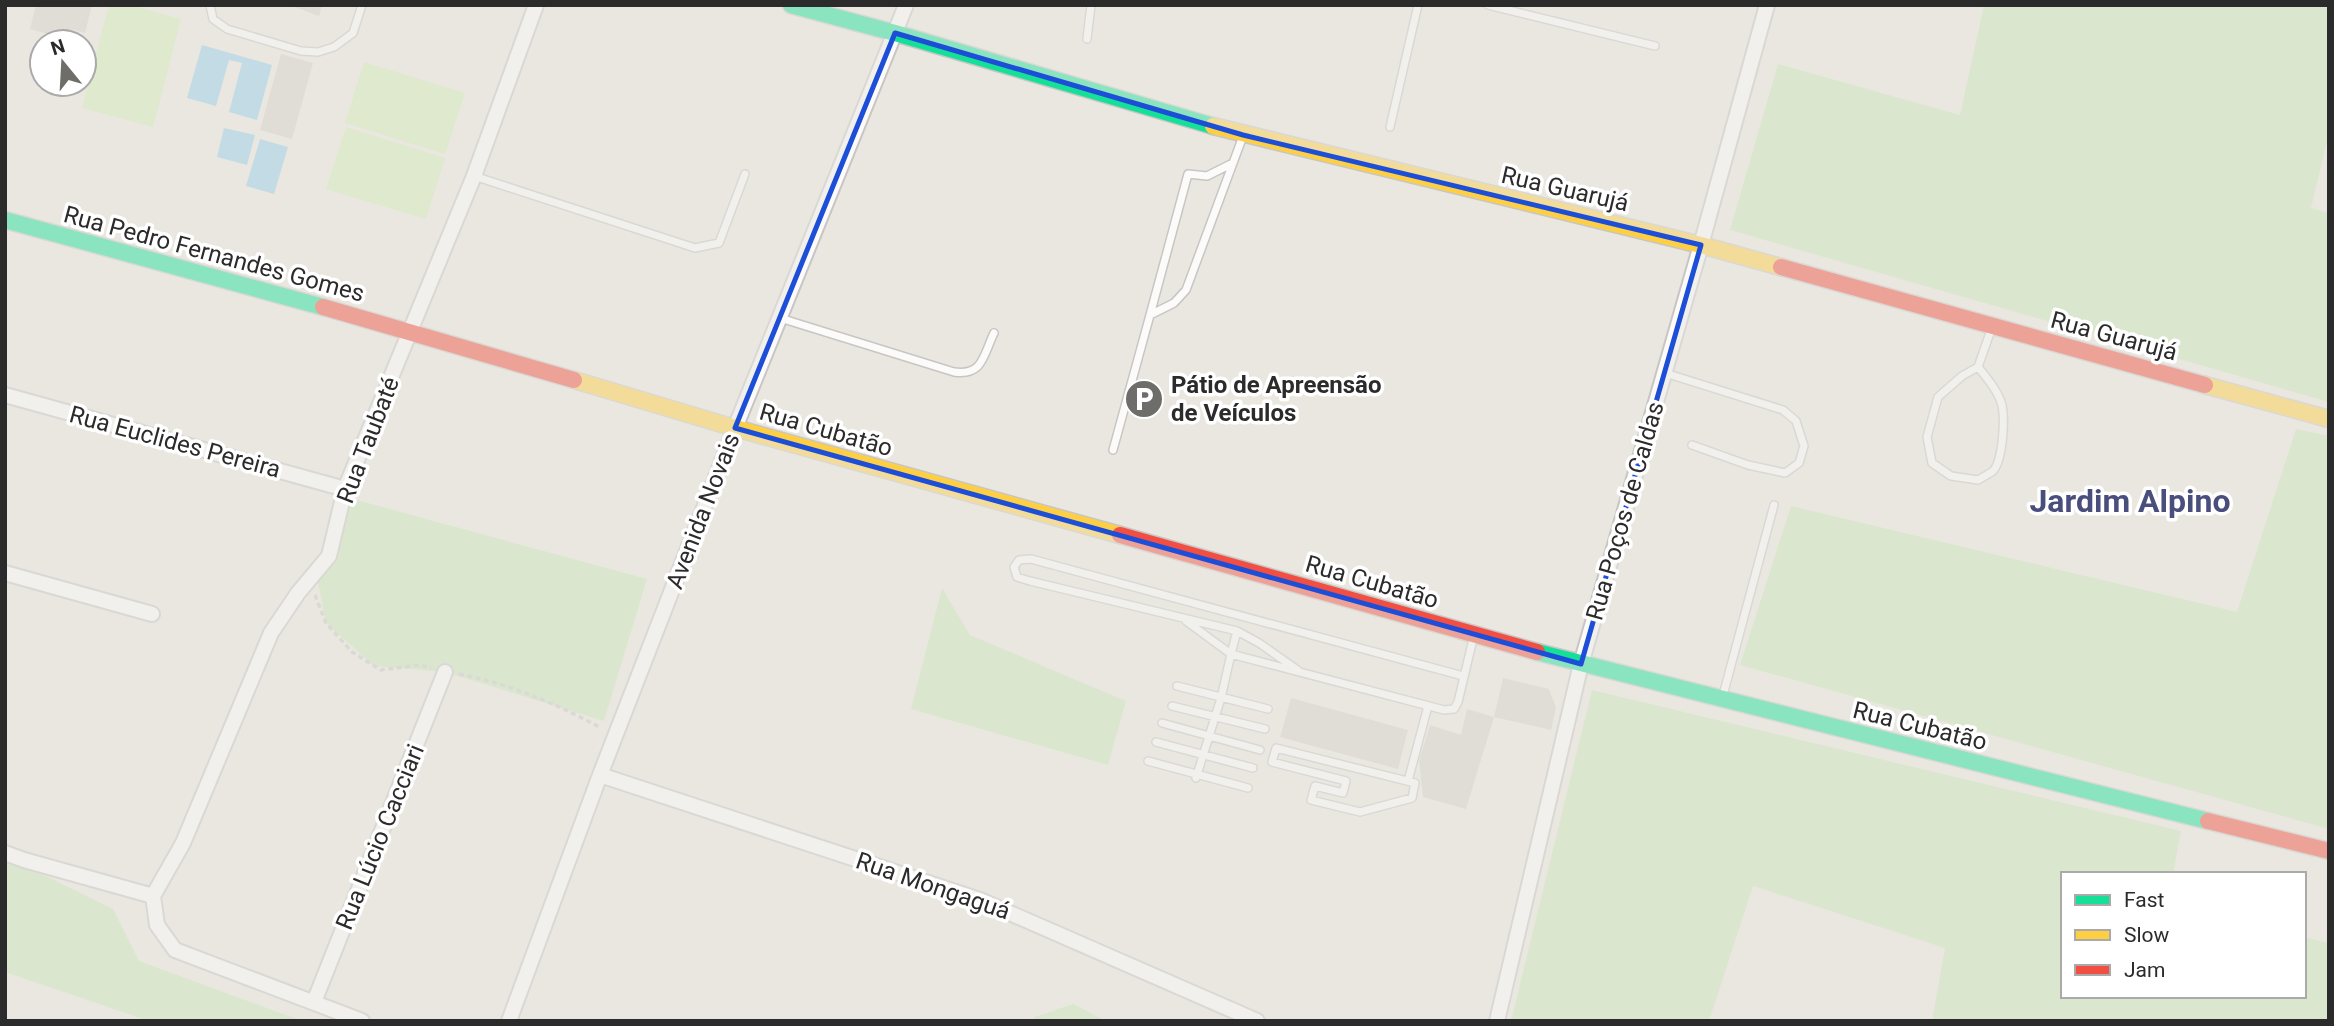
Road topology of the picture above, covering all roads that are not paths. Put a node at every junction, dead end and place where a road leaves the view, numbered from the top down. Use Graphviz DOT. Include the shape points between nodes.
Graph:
graph roads {
  1 [pos="210,5"];
  2 [pos="362,5"];
  3 [pos="536,5"];
  4 [pos="791,5"];
  5 [pos="906,5"];
  6 [pos="1091,5"];
  7 [pos="1418,5"];
  8 [pos="1488,5"];
  9 [pos="1767,5"];
  10 [pos="895,33"];
  11 [pos="1087,39"];
  12 [pos="1655,46"];
  13 [pos="1390,127"];
  14 [pos="1243,135"];
  15 [pos="1233,163"];
  16 [pos="745,174"];
  17 [pos="474,176"];
  18 [pos="5,220"];
  19 [pos="1701,245"];
  20 [pos="1150,315"];
  21 [pos="780,318"];
  22 [pos="1993,326"];
  23 [pos="410,331"];
  24 [pos="994,332"];
  25 [pos="1978,367"];
  26 [pos="1665,373"];
  27 [pos="5,395"];
  28 [pos="2329,419"];
  29 [pos="735,428"];
  30 [pos="1692,445"];
  31 [pos="1113,450"];
  32 [pos="345,489"];
  33 [pos="1774,505"];
  34 [pos="5,573"];
  35 [pos="152,614"];
  36 [pos="1183,618"];
  37 [pos="1237,631"];
  38 [pos="1474,635"];
  39 [pos="1231,654"];
  40 [pos="1581,664"];
  41 [pos="445,672"];
  42 [pos="1303,674"];
  43 [pos="1463,676"];
  44 [pos="1177,686"];
  45 [pos="1221,698"];
  46 [pos="1721,699"];
  47 [pos="1172,706"];
  48 [pos="1428,706"];
  49 [pos="1268,709"];
  50 [pos="1215,717"];
  51 [pos="1162,723"];
  52 [pos="1265,729"];
  53 [pos="1209,735"];
  54 [pos="1156,742"];
  55 [pos="1260,750"];
  56 [pos="1203,755"];
  57 [pos="1148,761"];
  58 [pos="1253,768"];
  59 [pos="600,775"];
  60 [pos="1197,776"];
  61 [pos="1408,781"];
  62 [pos="1248,788"];
  63 [pos="2329,851"];
  64 [pos="5,853"];
  65 [pos="153,896"];
  66 [pos="314,1002"];
  67 [pos="362,1021"];
  68 [pos="509,1021"];
  69 [pos="1257,1021"];
  70 [pos="1497,1021"];
  1 -- 2 [label="lane" via="213,19 227,29 318,52 353,33"];
  3 -- 17 [label="street, Rua Taubaté"];
  4 -- 10 [label="street, Rua Guarujá"];
  5 -- 10 [label="street, Avenida Novais"];
  6 -- 11 [label="lane"];
  7 -- 13 [label="lane"];
  8 -- 12 [label="lane"];
  9 -- 19 [label="street, Rua Poços de Caldas"];
  10 -- 14 [label="street, Rua Guarujá"];
  10 -- 21 [label="street, Avenida Novais"];
  14 -- 15 [label="lane"];
  14 -- 19 [label="street, Rua Guarujá"];
  15 -- 20 [label="lane" via="1186,290 1174,303"];
  15 -- 20 [label="lane" via="1207,176 1188,174"];
  16 -- 17 [label="lane" via="719,243 695,248"];
  17 -- 23 [label="street, Rua Taubaté"];
  18 -- 23 [label="street, Rua Pedro Fernandes Gomes"];
  19 -- 22 [label="street, Rua Guarujá"];
  19 -- 26 [label="street, Rua Poços de Caldas"];
  20 -- 31 [label="lane"];
  21 -- 24 [label="lane" via="967,374 976,369"];
  21 -- 29 [label="street, Avenida Novais"];
  22 -- 25 [label="lane"];
  22 -- 28 [label="street, Rua Guarujá"];
  23 -- 29 [label="street, Rua Cubatão"];
  23 -- 32 [label="street, Rua Taubaté"];
  25 -- 25 [label="lane" via="1938,397 1927,438 1932,463 1951,476 1978,480 1993,470 2001,457 2002,421 2002,405"];
  26 -- 30 [label="lane" via="1783,410 1796,421 1804,446 1799,463 1784,473"];
  26 -- 40 [label="street, Rua Poços de Caldas"];
  27 -- 32 [label="street, Rua Euclides Pereira"];
  29 -- 38 [label="street, Rua Cubatão"];
  29 -- 59 [label="street, Avenida Novais"];
  32 -- 65 [label="street, Rua Taubaté" via="329,556 271,633 183,843"];
  33 -- 46 [label="lane"];
  34 -- 35 [label="street"];
  36 -- 37 [label="lane"];
  36 -- 39 [label="lane"];
  36 -- 43 [label="lane" via="1030,581 1017,577 1014,567 1019,559 1031,559"];
  37 -- 39 [label="lane"];
  37 -- 42 [label="lane"];
  38 -- 40 [label="street, Rua Cubatão"];
  38 -- 43 [label="lane"];
  39 -- 42 [label="lane"];
  39 -- 45 [label="lane"];
  40 -- 46 [label="street, Rua Cubatão"];
  40 -- 70 [label="street, Rua Poços de Caldas"];
  41 -- 66 [label="street, Rua Lúcio Cacciari"];
  42 -- 48 [label="lane"];
  43 -- 48 [label="lane" via="1454,709"];
  44 -- 45 [label="lane"];
  45 -- 49 [label="lane"];
  45 -- 50 [label="lane"];
  46 -- 63 [label="street, Rua Cubatão"];
  47 -- 50 [label="lane"];
  48 -- 61 [label="lane"];
  50 -- 52 [label="lane"];
  50 -- 53 [label="lane"];
  51 -- 53 [label="lane"];
  53 -- 55 [label="lane"];
  53 -- 56 [label="lane"];
  54 -- 56 [label="lane"];
  56 -- 58 [label="lane"];
  56 -- 60 [label="lane"];
  57 -- 60 [label="lane"];
  59 -- 68 [label="street, Avenida Novais"];
  59 -- 69 [label="street, Rua Mongaguá" via="980,900"];
  60 -- 62 [label="lane"];
  61 -- 61 [label="lane" via="1276,748 1272,762 1346,780 1343,793 1315,786 1311,800 1360,812 1412,798 1415,783"];
  64 -- 65 [label="street"];
  65 -- 66 [label="street" via="157,925 175,950"];
  66 -- 67 [label="street"];
}
